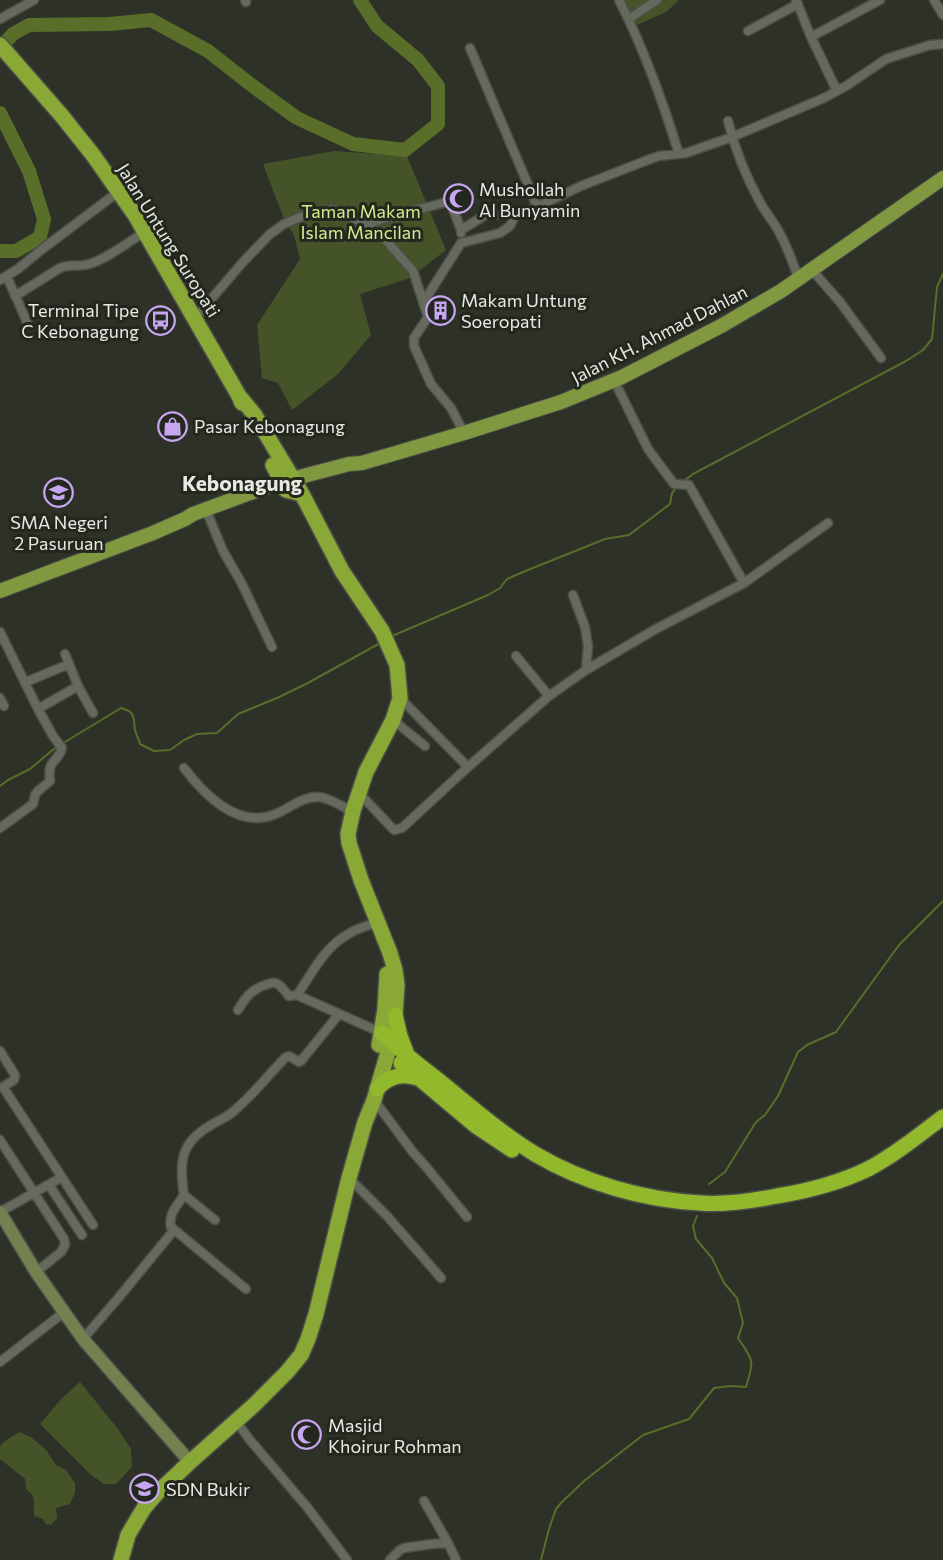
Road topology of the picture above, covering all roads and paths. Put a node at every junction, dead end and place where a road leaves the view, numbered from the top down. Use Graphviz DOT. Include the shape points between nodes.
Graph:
graph roads {
  1 [pos="34,0"];
  2 [pos="620,0"];
  3 [pos="657,0"];
  4 [pos="880,0"];
  5 [pos="934,0"];
  6 [pos="797,2"];
  7 [pos="943,15"];
  8 [pos="0,19"];
  9 [pos="629,19"];
  10 [pos="748,31"];
  11 [pos="812,38"];
  12 [pos="943,44"];
  13 [pos="470,48"];
  14 [pos="5,50"];
  15 [pos="837,91"];
  16 [pos="728,121"];
  17 [pos="732,137"];
  18 [pos="679,154"];
  19 [pos="943,178"];
  20 [pos="118,192"];
  21 [pos="537,206"];
  22 [pos="515,215"];
  23 [pos="364,225"];
  24 [pos="461,230"];
  25 [pos="145,232"];
  26 [pos="461,243"];
  27 [pos="812,270"];
  28 [pos="3,279"];
  29 [pos="799,279"];
  30 [pos="15,296"];
  31 [pos="423,303"];
  32 [pos="195,318"];
  33 [pos="27,322"];
  34 [pos="882,358"];
  35 [pos="614,380"];
  36 [pos="464,433"];
  37 [pos="292,486"];
  38 [pos="209,517"];
  39 [pos="185,519"];
  40 [pos="828,523"];
  41 [pos="744,583"];
  42 [pos="0,591"];
  43 [pos="573,595"];
  44 [pos="0,632"];
  45 [pos="272,647"];
  46 [pos="65,654"];
  47 [pos="516,656"];
  48 [pos="69,664"];
  49 [pos="586,670"];
  50 [pos="26,682"];
  51 [pos="78,686"];
  52 [pos="549,696"];
  53 [pos="400,698"];
  54 [pos="39,709"];
  55 [pos="93,713"];
  56 [pos="393,720"];
  57 [pos="425,746"];
  58 [pos="468,767"];
  59 [pos="184,768"];
  60 [pos="359,794"];
  61 [pos="353,811"];
  62 [pos="0,828"];
  63 [pos="377,922"];
  64 [pos="390,953"];
  65 [pos="297,995"];
  66 [pos="238,1010"];
  67 [pos="339,1014"];
  68 [pos="395,1015"];
  69 [pos="385,1043"];
  70 [pos="0,1051"];
  71 [pos="409,1057"];
  72 [pos="418,1078"];
  73 [pos="2,1088"];
  74 [pos="376,1095"];
  75 [pos="943,1117"];
  76 [pos="364,1122"];
  77 [pos="943,1130"];
  78 [pos="0,1140"];
  79 [pos="62,1177"];
  80 [pos="349,1178"];
  81 [pos="49,1185"];
  82 [pos="34,1193"];
  83 [pos="184,1195"];
  84 [pos="0,1212"];
  85 [pos="467,1217"];
  86 [pos="215,1220"];
  87 [pos="93,1225"];
  88 [pos="174,1230"];
  89 [pos="82,1235"];
  90 [pos="36,1272"];
  91 [pos="441,1278"];
  92 [pos="246,1289"];
  93 [pos="63,1313"];
  94 [pos="83,1339"];
  95 [pos="0,1362"];
  96 [pos="236,1421"];
  97 [pos="190,1462"];
  98 [pos="424,1501"];
  99 [pos="448,1544"];
  100 [pos="121,1560"];
  101 [pos="347,1560"];
  102 [pos="390,1560"];
  103 [pos="456,1560"];
  1 -- 8 [label="street"];
  2 -- 9 [label="street"];
  3 -- 9 [label="street"];
  4 -- 11 [label="street"];
  5 -- 7 [label="street"];
  6 -- 10 [label="street"];
  6 -- 11 [label="street"];
  9 -- 18 [label="street"];
  11 -- 15 [label="street"];
  12 -- 15 [label="street" via="886,59"];
  13 -- 21 [label="street"];
  14 -- 20 [label="highway, Jalan Untung Suropati" via="62,116"];
  15 -- 17 [label="street"];
  16 -- 17 [label="street"];
  17 -- 18 [label="street"];
  17 -- 29 [label="street"];
  18 -- 21 [label="street" via="645,161"];
  19 -- 27 [label="main road, Jalan KH. Ahmad Dahlan"];
  20 -- 25 [label="highway, Jalan Untung Suropati"];
  20 -- 28 [label="street"];
  21 -- 22 [label="street"];
  22 -- 24 [label="street" via="487,214"];
  22 -- 26 [label="street" via="510,226 500,233"];
  23 -- 24 [label="street" via="450,201"];
  23 -- 31 [label="street" via="385,239 413,271"];
  23 -- 32 [label="street" via="331,208 284,224 243,262"];
  24 -- 26 [label="street"];
  25 -- 30 [label="street" via="94,262 60,268"];
  25 -- 32 [label="highway, Jalan Untung Suropati"];
  26 -- 31 [label="street"];
  27 -- 29 [label="main road, Jalan KH. Ahmad Dahlan"];
  27 -- 34 [label="street"];
  28 -- 30 [label="street"];
  29 -- 35 [label="main road, Jalan KH. Ahmad Dahlan" via="721,326"];
  30 -- 33 [label="street"];
  31 -- 36 [label="street" via="428,317 414,338 414,346 431,384 451,408"];
  32 -- 37 [label="highway, Jalan Untung Suropati" via="247,417"];
  35 -- 36 [label="main road, Jalan KH. Ahmad Dahlan" via="561,402"];
  35 -- 41 [label="street" via="648,449 674,484 689,485"];
  36 -- 37 [label="main road, Jalan KH. Ahmad Dahlan"];
  37 -- 38 [label="main road"];
  37 -- 39 [label="main road" via="203,510"];
  37 -- 53 [label="highway, Jalan Untung Suropati" via="382,631 397,665"];
  38 -- 39 [label="main road"];
  38 -- 45 [label="street"];
  39 -- 42 [label="main road"];
  40 -- 41 [label="street"];
  41 -- 49 [label="street"];
  43 -- 49 [label="street" via="585,627"];
  44 -- 50 [label="street"];
  46 -- 48 [label="street"];
  47 -- 52 [label="street"];
  48 -- 50 [label="street"];
  48 -- 51 [label="street"];
  49 -- 52 [label="street"];
  50 -- 54 [label="street"];
  51 -- 54 [label="street"];
  51 -- 55 [label="street"];
  52 -- 58 [label="street"];
  53 -- 56 [label="highway"];
  53 -- 58 [label="street"];
  54 -- 62 [label="street" via="61,752 50,766 49,783 38,791 33,804"];
  56 -- 57 [label="street"];
  56 -- 60 [label="highway"];
  58 -- 60 [label="street" via="398,830 389,826"];
  59 -- 61 [label="street" via="207,794 228,810 249,818 278,814 310,797 320,797"];
  60 -- 61 [label="highway"];
  61 -- 63 [label="highway" via="349,843"];
  63 -- 64 [label="highway"];
  63 -- 65 [label="street" via="331,947"];
  64 -- 68 [label="highway" via="397,985"];
  64 -- 69 [label="highway"];
  65 -- 66 [label="street" via="289,996 277,984 269,983 254,989"];
  65 -- 67 [label="street"];
  67 -- 69 [label="street"];
  67 -- 83 [label="street" via="301,1061 286,1057 236,1110 196,1135 182,1160"];
  68 -- 69 [label="highway"];
  68 -- 71 [label="highway"];
  69 -- 71 [label="highway"];
  69 -- 72 [label="highway"];
  69 -- 74 [label="highway"];
  69 -- 76 [label="highway" via="370,1083"];
  70 -- 73 [label="street" via="15,1077"];
  71 -- 75 [label="highway" via="476,1111 565,1170 615,1188 675,1201 748,1201 825,1186 866,1170"];
  72 -- 74 [label="highway" via="390,1078"];
  72 -- 77 [label="highway" via="520,1156 556,1175 657,1208 740,1211 812,1199 880,1172"];
  73 -- 79 [label="street"];
  74 -- 76 [label="highway"];
  74 -- 85 [label="street" via="412,1151"];
  76 -- 80 [label="highway"];
  78 -- 82 [label="street"];
  79 -- 81 [label="street"];
  79 -- 87 [label="street"];
  80 -- 91 [label="street"];
  80 -- 96 [label="highway" via="316,1314 301,1355"];
  81 -- 82 [label="street"];
  81 -- 89 [label="street"];
  82 -- 84 [label="street"];
  82 -- 90 [label="street" via="65,1245"];
  83 -- 86 [label="street"];
  83 -- 88 [label="street" via="170,1215"];
  84 -- 90 [label="main road"];
  88 -- 92 [label="street"];
  88 -- 94 [label="street"];
  90 -- 93 [label="main road"];
  93 -- 94 [label="main road"];
  93 -- 95 [label="street"];
  94 -- 97 [label="main road"];
  96 -- 97 [label="highway"];
  96 -- 101 [label="street"];
  97 -- 100 [label="highway" via="144,1508 128,1535"];
  98 -- 99 [label="street"];
  99 -- 102 [label="street" via="404,1548"];
  99 -- 103 [label="street"];
}
